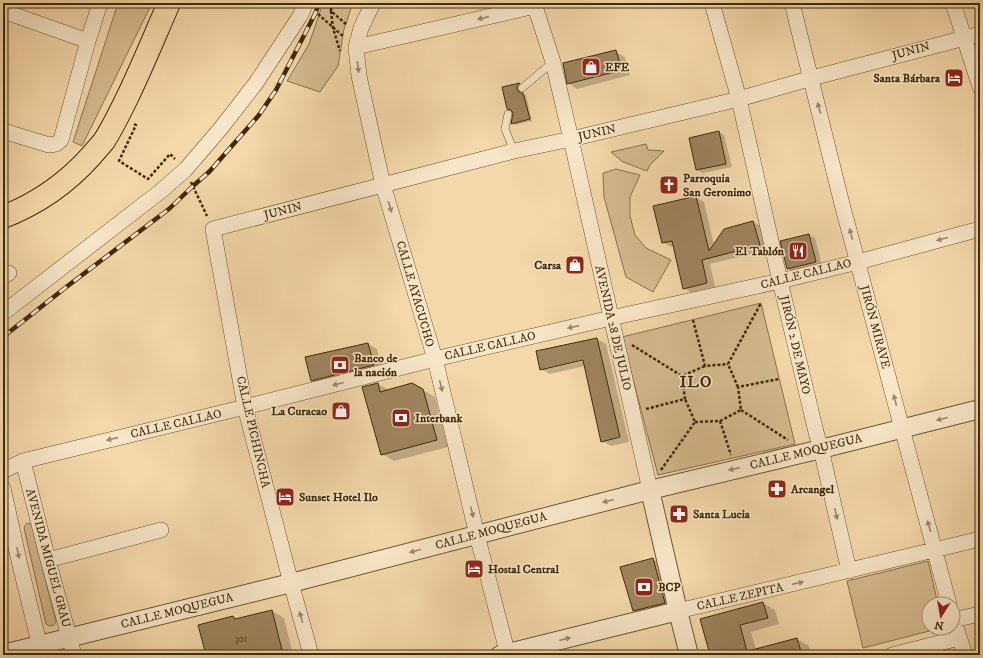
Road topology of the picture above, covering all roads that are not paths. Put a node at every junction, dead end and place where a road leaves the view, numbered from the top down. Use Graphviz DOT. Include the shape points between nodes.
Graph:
graph roads {
  1 [pos="100,3"];
  2 [pos="169,3"];
  3 [pos="373,3"];
  4 [pos="712,3"];
  5 [pos="792,3"];
  6 [pos="953,3"];
  7 [pos="534,5"];
  8 [pos="311,8"];
  9 [pos="3,11"];
  10 [pos="980,34"];
  11 [pos="964,37"];
  12 [pos="358,41"];
  13 [pos="88,42"];
  14 [pos="553,62"];
  15 [pos="812,78"];
  16 [pos="980,87"];
  17 [pos="522,88"];
  18 [pos="739,99"];
  19 [pos="508,114"];
  20 [pos="3,131"];
  21 [pos="571,139"];
  22 [pos="514,151"];
  23 [pos="383,185"];
  24 [pos="3,217"];
  25 [pos="214,229"];
  26 [pos="980,229"];
  27 [pos="858,262"];
  28 [pos="780,281"];
  29 [pos="3,313"];
  30 [pos="611,318"];
  31 [pos="435,359"];
  32 [pos="245,407"];
  33 [pos="980,409"];
  34 [pos="902,429"];
  35 [pos="819,440"];
  36 [pos="22,460"];
  37 [pos="3,471"];
  38 [pos="654,483"];
  39 [pos="4,497"];
  40 [pos="161,530"];
  41 [pos="477,535"];
  42 [pos="980,539"];
  43 [pos="935,549"];
  44 [pos="48,560"];
  45 [pos="849,571"];
  46 [pos="292,584"];
  47 [pos="947,596"];
  48 [pos="678,611"];
  49 [pos="980,614"];
  50 [pos="961,618"];
  51 [pos="69,638"];
  52 [pos="959,638"];
  53 [pos="41,650"];
  54 [pos="3,654"];
  55 [pos="505,654"];
  56 [pos="74,655"];
  57 [pos="312,655"];
  58 [pos="689,655"];
  59 [pos="892,655"];
  60 [pos="965,655"];
  1 -- 13 [label="street"];
  2 -- 24 [label="main road" via="138,76 104,141 65,182 40,199"];
  3 -- 12 [label="street, CALLE AYACUCHO"];
  4 -- 18 [label="street, JIRÓN 2 DE MAYO"];
  5 -- 15 [label="street, JIRÓN MIRAVE"];
  6 -- 11 [label="street"];
  7 -- 12 [label="street, one-way"];
  7 -- 14 [label="street, AVENIDA 28 DE JULIO"];
  8 -- 29 [label="street" via="300,16 256,83 186,170"];
  9 -- 13 [label="street"];
  10 -- 11 [label="street, JUNIN"];
  11 -- 15 [label="street, JUNIN"];
  11 -- 16 [label="street"];
  12 -- 23 [label="street, CALLE AYACUCHO, one-way" via="360,76"];
  13 -- 20 [label="street" via="60,140 49,146"];
  14 -- 17 [label="lane"];
  14 -- 21 [label="street, AVENIDA 28 DE JULIO"];
  15 -- 18 [label="street, JUNIN"];
  27 -- 15 [label="street, JIRÓN MIRAVE, one-way"];
  18 -- 21 [label="street, JUNIN"];
  18 -- 28 [label="street, JIRÓN 2 DE MAYO"];
  19 -- 22 [label="lane" via="505,129"];
  21 -- 22 [label="street, JUNIN"];
  21 -- 30 [label="street, AVENIDA 28 DE JULIO"];
  22 -- 23 [label="street, JUNIN"];
  23 -- 25 [label="street, JUNIN"];
  23 -- 31 [label="street, CALLE AYACUCHO, one-way"];
  25 -- 32 [label="street, CALLE PICHINCHA"];
  26 -- 27 [label="street, CALLE CALLAO, one-way"];
  27 -- 28 [label="street, CALLE CALLAO"];
  34 -- 27 [label="street, JIRÓN MIRAVE, one-way"];
  28 -- 30 [label="street, CALLE CALLAO"];
  28 -- 35 [label="street, JIRÓN 2 DE MAYO"];
  30 -- 31 [label="street, CALLE CALLAO, one-way"];
  30 -- 38 [label="street, AVENIDA 28 DE JULIO"];
  31 -- 32 [label="street, CALLE CALLAO, one-way"];
  31 -- 41 [label="street, CALLE AYACUCHO, one-way"];
  32 -- 36 [label="street, CALLE CALLAO, one-way"];
  32 -- 46 [label="street, CALLE PICHINCHA"];
  33 -- 34 [label="street, CALLE MOQUEGUA, one-way"];
  34 -- 35 [label="street, CALLE MOQUEGUA"];
  43 -- 34 [label="street, JIRÓN MIRAVE, one-way"];
  35 -- 38 [label="street, CALLE MOQUEGUA, one-way"];
  35 -- 45 [label="street, JIRÓN 2 DE MAYO, one-way"];
  36 -- 37 [label="street, CALLE CALLAO"];
  36 -- 44 [label="street, AVENIDA MIGUEL GRAU"];
  38 -- 41 [label="street, CALLE MOQUEGUA, one-way"];
  38 -- 48 [label="street, AVENIDA 28 DE JULIO"];
  39 -- 53 [label="street, one-way"];
  40 -- 44 [label="street"];
  41 -- 46 [label="street, CALLE MOQUEGUA, one-way"];
  41 -- 55 [label="street, CALLE AYACUCHO"];
  42 -- 43 [label="street, CALLE ZEPITA"];
  43 -- 45 [label="street, CALLE ZEPITA"];
  43 -- 47 [label="street, JIRÓN MIRAVE"];
  44 -- 51 [label="street, AVENIDA MIGUEL GRAU"];
  48 -- 45 [label="street, CALLE ZEPITA, one-way"];
  46 -- 51 [label="street, CALLE MOQUEGUA"];
  57 -- 46 [label="street, CALLE PICHINCHA, one-way"];
  55 -- 48 [label="street, CALLE ZEPITA, one-way"];
  48 -- 58 [label="street, AVENIDA 28 DE JULIO"];
  49 -- 50 [label="street"];
  51 -- 53 [label="street, CALLE MOQUEGUA"];
  51 -- 56 [label="street, AVENIDA MIGUEL GRAU"];
  52 -- 59 [label="street"];
  52 -- 60 [label="street"];
  53 -- 54 [label="street, CALLE MOQUEGUA"];
}
